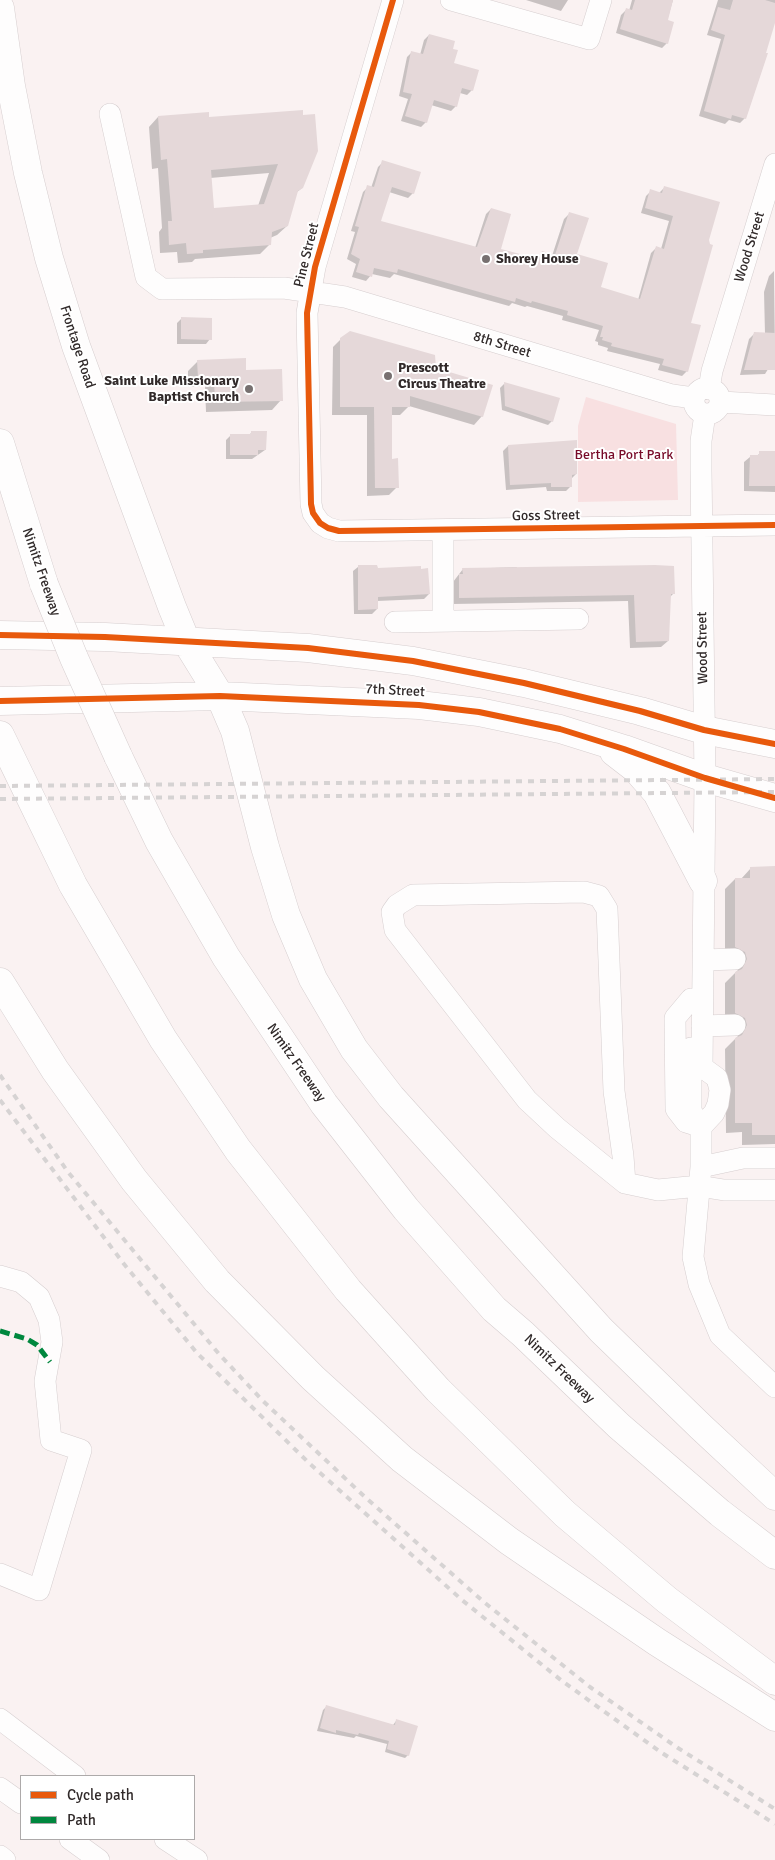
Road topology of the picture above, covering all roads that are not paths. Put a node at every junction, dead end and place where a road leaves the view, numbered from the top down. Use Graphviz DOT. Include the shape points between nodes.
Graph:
graph roads {
  1 [pos="394,0"];
  2 [pos="451,0"];
  3 [pos="601,0"];
  4 [pos="0,8"];
  5 [pos="110,114"];
  6 [pos="775,164"];
  7 [pos="311,290"];
  8 [pos="707,401"];
  9 [pos="775,405"];
  10 [pos="0,443"];
  11 [pos="320,522"];
  12 [pos="775,525"];
  13 [pos="701,527"];
  14 [pos="443,530"];
  15 [pos="578,619"];
  16 [pos="443,621"];
  17 [pos="395,622"];
  18 [pos="0,635"];
  19 [pos="186,641"];
  20 [pos="220,696"];
  21 [pos="0,701"];
  22 [pos="704,730"];
  23 [pos="0,735"];
  24 [pos="602,742"];
  25 [pos="775,744"];
  26 [pos="705,778"];
  27 [pos="775,798"];
  28 [pos="703,881"];
  29 [pos="735,959"];
  30 [pos="703,960"];
  31 [pos="0,982"];
  32 [pos="697,990"];
  33 [pos="735,1025"];
  34 [pos="702,1026"];
  35 [pos="701,1127"];
  36 [pos="775,1158"];
  37 [pos="700,1176"];
  38 [pos="625,1183"];
  39 [pos="775,1190"];
  40 [pos="0,1276"];
  41 [pos="775,1387"];
  42 [pos="775,1496"];
  43 [pos="775,1555"];
  44 [pos="0,1574"];
  45 [pos="775,1681"];
  46 [pos="775,1717"];
  47 [pos="0,1720"];
  48 [pos="74,1775"];
  49 [pos="0,1788"];
  50 [pos="20,1802"];
  51 [pos="71,1840"];
  52 [pos="167,1840"];
  53 [pos="0,1856"];
  54 [pos="5,1860"];
  55 [pos="99,1860"];
  56 [pos="197,1860"];
  1 -- 7 [label="street, Pine Street"];
  2 -- 3 [label="street" via="589,39"];
  4 -- 19 [label="main road, Frontage Road" via="20,132 49,258 95,401"];
  5 -- 7 [label="street, 8th Street" via="146,277 162,289"];
  6 -- 8 [label="street, Wood Street" via="712,371"];
  7 -- 8 [label="street, 8th Street" via="345,297 672,395"];
  7 -- 11 [label="street, Pine Street" via="307,313 311,504"];
  8 -- 9 [label="street, 8th Street"];
  8 -- 13 [label="street, Wood Street" via="701,441"];
  10 -- 43 [label="main road, Nimitz Freeway, bridge" via="44,584 74,658 159,841 226,957 314,1090 406,1209 494,1310 524,1334 619,1426 713,1507"];
  11 -- 14 [label="street, Goss Street" via="339,531"];
  12 -- 13 [label="street, Goss Street"];
  13 -- 14 [label="street, Goss Street"];
  13 -- 22 [label="street, Wood Street"];
  14 -- 16 [label="street"];
  15 -- 16 [label="street"];
  16 -- 17 [label="street"];
  18 -- 19 [label="main road, 7th Street"];
  19 -- 20 [label="main road, Frontage Road"];
  19 -- 22 [label="main road, 7th Street" via="308,648 413,661 524,683"];
  20 -- 21 [label="main road, 7th Street"];
  20 -- 24 [label="main road, 7th Street" via="419,705 479,712 524,720"];
  20 -- 42 [label="main road, Frontage Road" via="235,731 286,915 313,979 354,1049 397,1103 581,1308 633,1362"];
  22 -- 25 [label="main road, 7th Street"];
  22 -- 26 [label="street, Wood Street"];
  23 -- 45 [label="main road" via="73,885 163,1040 244,1157 342,1284 444,1396 565,1514 667,1600"];
  24 -- 26 [label="main road, 7th Street"];
  24 -- 28 [label="main road" via="636,769 657,793"];
  26 -- 27 [label="main road, 7th Street"];
  26 -- 28 [label="street, Wood Street"];
  28 -- 30 [label="street, Wood Street"];
  29 -- 30 [label="street"];
  30 -- 32 [label="street, Wood Street"];
  31 -- 46 [label="main road" via="60,1077 134,1180 218,1280 313,1378 402,1459 508,1541 664,1647"];
  32 -- 34 [label="street"];
  32 -- 35 [label="street" via="691,1111"];
  33 -- 34 [label="street"];
  34 -- 35 [label="street" via="702,1067 717,1078 720,1090 714,1113"];
  35 -- 37 [label="street"];
  36 -- 37 [label="street" via="743,1158"];
  37 -- 38 [label="street" via="658,1190"];
  37 -- 39 [label="street" via="724,1190"];
  37 -- 41 [label="street" via="693,1257 698,1284 720,1335"];
  38 -- 38 [label="street" via="614,1091 607,909 598,896 584,892 413,895 397,905 392,912 395,930 528,1100"];
  40 -- 44 [label="street" via="21,1282 39,1297 49,1320 52,1342 45,1381 51,1440 81,1450 39,1590"];
  47 -- 48 [label="street"];
  49 -- 50 [label="street"];
  51 -- 55 [label="street"];
  52 -- 56 [label="street"];
  53 -- 54 [label="street"];
}
